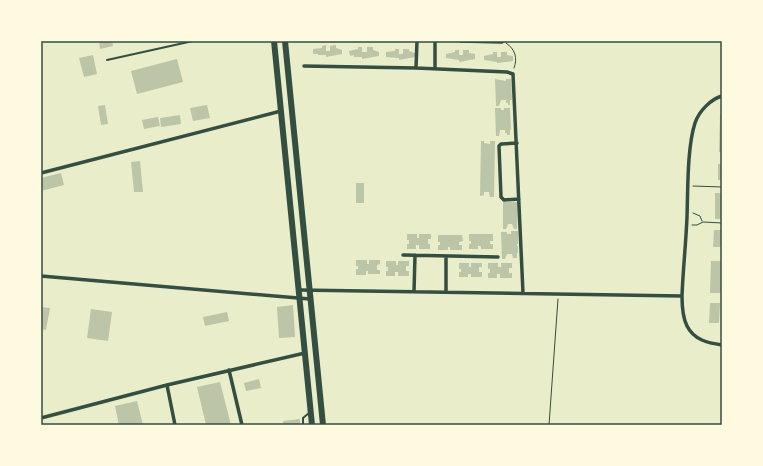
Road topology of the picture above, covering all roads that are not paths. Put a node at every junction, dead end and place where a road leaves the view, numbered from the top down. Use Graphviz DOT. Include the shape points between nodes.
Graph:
graph roads {
  1 [pos="193,41"];
  2 [pos="274,41"];
  3 [pos="286,41"];
  4 [pos="417,41"];
  5 [pos="435,41"];
  6 [pos="461,41"];
  7 [pos="502,42"];
  8 [pos="107,60"];
  9 [pos="304,66"];
  10 [pos="416,68"];
  11 [pos="435,69"];
  12 [pos="722,96"];
  13 [pos="282,111"];
  14 [pos="517,143"];
  15 [pos="41,172"];
  16 [pos="519,199"];
  17 [pos="403,255"];
  18 [pos="415,255"];
  19 [pos="446,256"];
  20 [pos="498,257"];
  21 [pos="41,276"];
  22 [pos="299,290"];
  23 [pos="309,290"];
  24 [pos="414,292"];
  25 [pos="446,292"];
  26 [pos="523,293"];
  27 [pos="682,296"];
  28 [pos="300,299"];
  29 [pos="310,299"];
  30 [pos="722,345"];
  31 [pos="305,352"];
  32 [pos="229,370"];
  33 [pos="167,385"];
  34 [pos="311,412"];
  35 [pos="41,418"];
  36 [pos="175,425"];
  37 [pos="242,425"];
  38 [pos="303,425"];
  39 [pos="312,425"];
  40 [pos="323,425"];
  1 -- 8 [label="lane"];
  2 -- 13 [label="highway"];
  3 -- 23 [label="highway"];
  4 -- 10 [label="street"];
  5 -- 11 [label="street"];
  6 -- 7 [label="street"];
  9 -- 10 [label="street"];
  10 -- 11 [label="street"];
  11 -- 14 [label="street" via="513,74"];
  12 -- 27 [label="street" via="715,98 704,109 695,124 691,144"];
  13 -- 15 [label="street"];
  13 -- 22 [label="highway"];
  14 -- 16 [label="street"];
  14 -- 16 [label="street" via="499,146 501,197 504,200"];
  16 -- 26 [label="street"];
  17 -- 18 [label="street"];
  18 -- 19 [label="street"];
  18 -- 24 [label="street"];
  19 -- 20 [label="street"];
  19 -- 25 [label="street"];
  21 -- 28 [label="street"];
  22 -- 23 [label="street"];
  22 -- 28 [label="highway"];
  23 -- 24 [label="street"];
  23 -- 29 [label="highway"];
  24 -- 25 [label="street"];
  25 -- 26 [label="street"];
  26 -- 27 [label="street"];
  27 -- 30 [label="street" via="686,325 690,331 700,340"];
  28 -- 29 [label="street"];
  28 -- 31 [label="highway"];
  29 -- 40 [label="highway"];
  31 -- 32 [label="street"];
  31 -- 34 [label="highway"];
  32 -- 33 [label="street"];
  32 -- 37 [label="street"];
  33 -- 35 [label="street"];
  33 -- 36 [label="street"];
  34 -- 38 [label="lane" via="303,418"];
  34 -- 39 [label="highway"];
}
